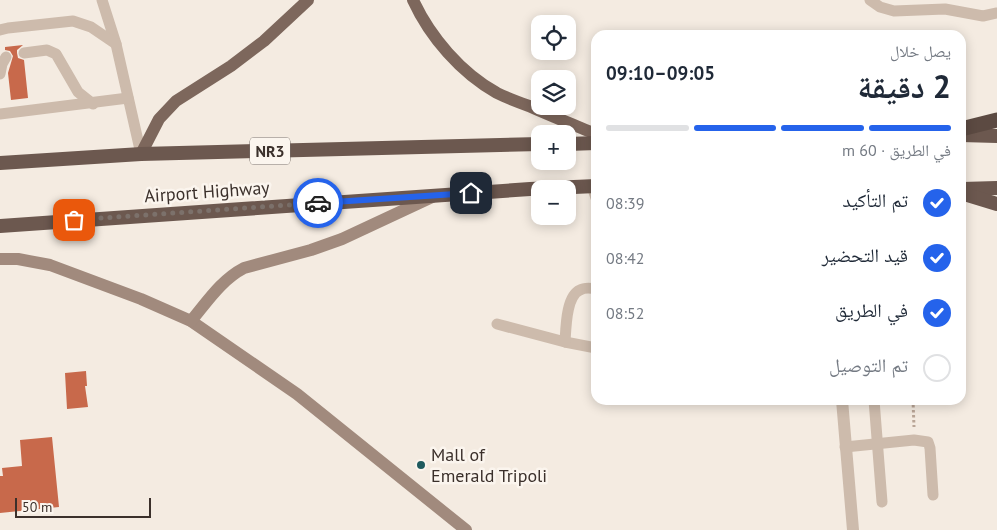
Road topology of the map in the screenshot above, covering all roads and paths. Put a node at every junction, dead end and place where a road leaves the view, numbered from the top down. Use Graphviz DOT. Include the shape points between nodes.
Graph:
graph roads {
  1 [pos="308,0"];
  2 [pos="413,0"];
  3 [pos="870,0"];
  4 [pos="102,1"];
  5 [pos="997,13"];
  6 [pos="0,30"];
  7 [pos="116,44"];
  8 [pos="24,53"];
  9 [pos="6,57"];
  10 [pos="0,74"];
  11 [pos="128,98"];
  12 [pos="93,104"];
  13 [pos="0,114"];
  14 [pos="997,120"];
  15 [pos="966,128"];
  16 [pos="591,132"];
  17 [pos="966,135"];
  18 [pos="997,136"];
  19 [pos="591,143"];
  20 [pos="531,144"];
  21 [pos="576,144"];
  22 [pos="141,154"];
  23 [pos="0,164"];
  24 [pos="997,188"];
  25 [pos="966,189"];
  26 [pos="591,190"];
  27 [pos="966,195"];
  28 [pos="432,197"];
  29 [pos="997,204"];
  30 [pos="0,226"];
  31 [pos="0,259"];
  32 [pos="591,289"];
  33 [pos="191,321"];
  34 [pos="497,324"];
  35 [pos="565,342"];
  36 [pos="591,347"];
  37 [pos="842,405"];
  38 [pos="874,405"];
  39 [pos="913,405"];
  40 [pos="914,440"];
  41 [pos="877,443"];
  42 [pos="845,446"];
  43 [pos="933,495"];
  44 [pos="882,502"];
  45 [pos="466,530"];
  46 [pos="854,530"];
  1 -- 22 [label="main road" via="264,41 176,101 159,119"];
  2 -- 16 [label="main road" via="442,45 476,78 497,93"];
  3 -- 5 [label="lane" via="894,11 952,9 983,16"];
  4 -- 7 [label="lane"];
  6 -- 7 [label="lane" via="73,21 91,27"];
  7 -- 11 [label="lane"];
  8 -- 12 [label="lane" via="47,50 56,54 78,92"];
  9 -- 10 [label="lane"];
  11 -- 12 [label="lane"];
  11 -- 22 [label="lane"];
  12 -- 13 [label="lane"];
  14 -- 15 [label="highway"];
  17 -- 18 [label="highway"];
  19 -- 21 [label="highway"];
  20 -- 22 [label="highway, Airport Highway / NR3"];
  22 -- 23 [label="highway, Airport Highway / NR3"];
  24 -- 25 [label="highway"];
  26 -- 28 [label="highway, Airport Highway" via="530,189"];
  27 -- 29 [label="highway"];
  28 -- 30 [label="highway, Airport Highway"];
  28 -- 33 [label="main road" via="311,250 244,268 227,279"];
  31 -- 33 [label="main road" via="50,265"];
  32 -- 35 [label="lane" via="578,290 571,298"];
  33 -- 45 [label="main road" via="297,394"];
  34 -- 35 [label="lane"];
  35 -- 36 [label="lane"];
  37 -- 42 [label="street"];
  38 -- 41 [label="lane"];
  39 -- 40 [label="path"];
  40 -- 41 [label="lane"];
  40 -- 43 [label="lane" via="925,440 930,444"];
  41 -- 42 [label="lane"];
  41 -- 44 [label="lane"];
  42 -- 46 [label="street"];
}
